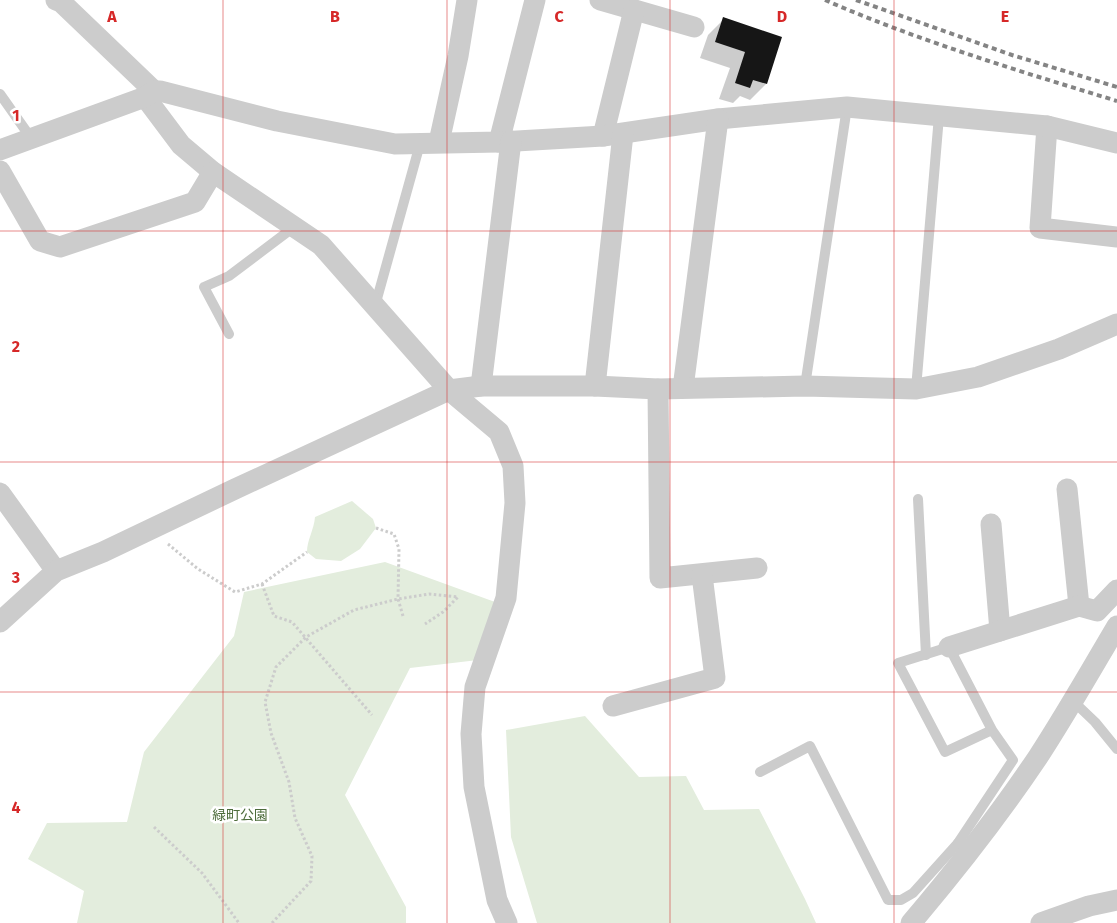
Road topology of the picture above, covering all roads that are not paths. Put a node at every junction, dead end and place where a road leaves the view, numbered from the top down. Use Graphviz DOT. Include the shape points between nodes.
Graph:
graph roads {
  1 [pos="56,0"];
  2 [pos="467,0"];
  3 [pos="535,0"];
  4 [pos="600,0"];
  5 [pos="634,10"];
  6 [pos="694,27"];
  7 [pos="0,94"];
  8 [pos="150,94"];
  9 [pos="847,107"];
  10 [pos="939,116"];
  11 [pos="718,119"];
  12 [pos="1047,126"];
  13 [pos="613,135"];
  14 [pos="32,138"];
  15 [pos="505,142"];
  16 [pos="430,143"];
  17 [pos="1117,143"];
  18 [pos="0,150"];
  19 [pos="0,171"];
  20 [pos="213,172"];
  21 [pos="294,227"];
  22 [pos="1117,237"];
  23 [pos="375,307"];
  24 [pos="1117,324"];
  25 [pos="229,334"];
  26 [pos="481,386"];
  27 [pos="595,386"];
  28 [pos="805,386"];
  29 [pos="683,388"];
  30 [pos="658,389"];
  31 [pos="916,389"];
  32 [pos="450,390"];
  33 [pos="1066,489"];
  34 [pos="0,493"];
  35 [pos="918,499"];
  36 [pos="990,524"];
  37 [pos="756,568"];
  38 [pos="56,571"];
  39 [pos="702,575"];
  40 [pos="1117,590"];
  41 [pos="1079,606"];
  42 [pos="0,622"];
  43 [pos="1117,626"];
  44 [pos="1000,631"];
  45 [pos="949,647"];
  46 [pos="926,655"];
  47 [pos="1073,701"];
  48 [pos="613,706"];
  49 [pos="992,730"];
  50 [pos="1117,750"];
  51 [pos="760,772"];
  52 [pos="963,848"];
  53 [pos="1117,900"];
  54 [pos="507,923"];
  55 [pos="911,923"];
  56 [pos="1041,923"];
  1 -- 8 [label="street"];
  2 -- 16 [label="street" via="458,56"];
  3 -- 15 [label="street"];
  4 -- 5 [label="street"];
  5 -- 6 [label="street"];
  5 -- 13 [label="street"];
  7 -- 14 [label="lane"];
  8 -- 14 [label="street"];
  8 -- 16 [label="street" via="160,91 386,143"];
  8 -- 20 [label="street" via="181,145"];
  9 -- 10 [label="street"];
  9 -- 11 [label="street"];
  9 -- 28 [label="lane"];
  10 -- 12 [label="street"];
  10 -- 31 [label="lane"];
  11 -- 13 [label="street"];
  11 -- 29 [label="street"];
  12 -- 17 [label="street"];
  12 -- 22 [label="street" via="1040,228"];
  13 -- 15 [label="street"];
  13 -- 27 [label="street"];
  14 -- 18 [label="street"];
  15 -- 16 [label="street"];
  15 -- 26 [label="street"];
  16 -- 23 [label="lane"];
  19 -- 20 [label="street" via="40,240 60,247 195,202"];
  20 -- 21 [label="street"];
  21 -- 23 [label="street" via="321,245"];
  21 -- 25 [label="lane" via="229,276 204,287"];
  23 -- 32 [label="street"];
  24 -- 31 [label="street" via="1059,349 978,377"];
  26 -- 27 [label="street"];
  26 -- 32 [label="street"];
  27 -- 30 [label="street"];
  28 -- 29 [label="street"];
  28 -- 31 [label="street"];
  29 -- 30 [label="street"];
  30 -- 39 [label="street" via="660,578"];
  32 -- 38 [label="street" via="104,552"];
  32 -- 54 [label="street" via="499,432 513,466 515,503 506,598 475,687 471,734 474,786 497,900"];
  33 -- 41 [label="street"];
  34 -- 38 [label="street"];
  35 -- 46 [label="lane"];
  36 -- 44 [label="street"];
  37 -- 39 [label="street"];
  38 -- 42 [label="street"];
  39 -- 48 [label="street" via="715,678"];
  40 -- 41 [label="street" via="1097,610"];
  41 -- 44 [label="street"];
  43 -- 47 [label="street"];
  44 -- 45 [label="street"];
  45 -- 46 [label="lane"];
  45 -- 49 [label="lane"];
  46 -- 49 [label="lane" via="898,662 945,752"];
  47 -- 50 [label="lane"];
  47 -- 52 [label="street" via="1038,756"];
  49 -- 52 [label="lane" via="1013,760"];
  51 -- 52 [label="lane" via="810,746 888,900 901,900 913,893"];
  52 -- 55 [label="street"];
  53 -- 56 [label="street"];
}
